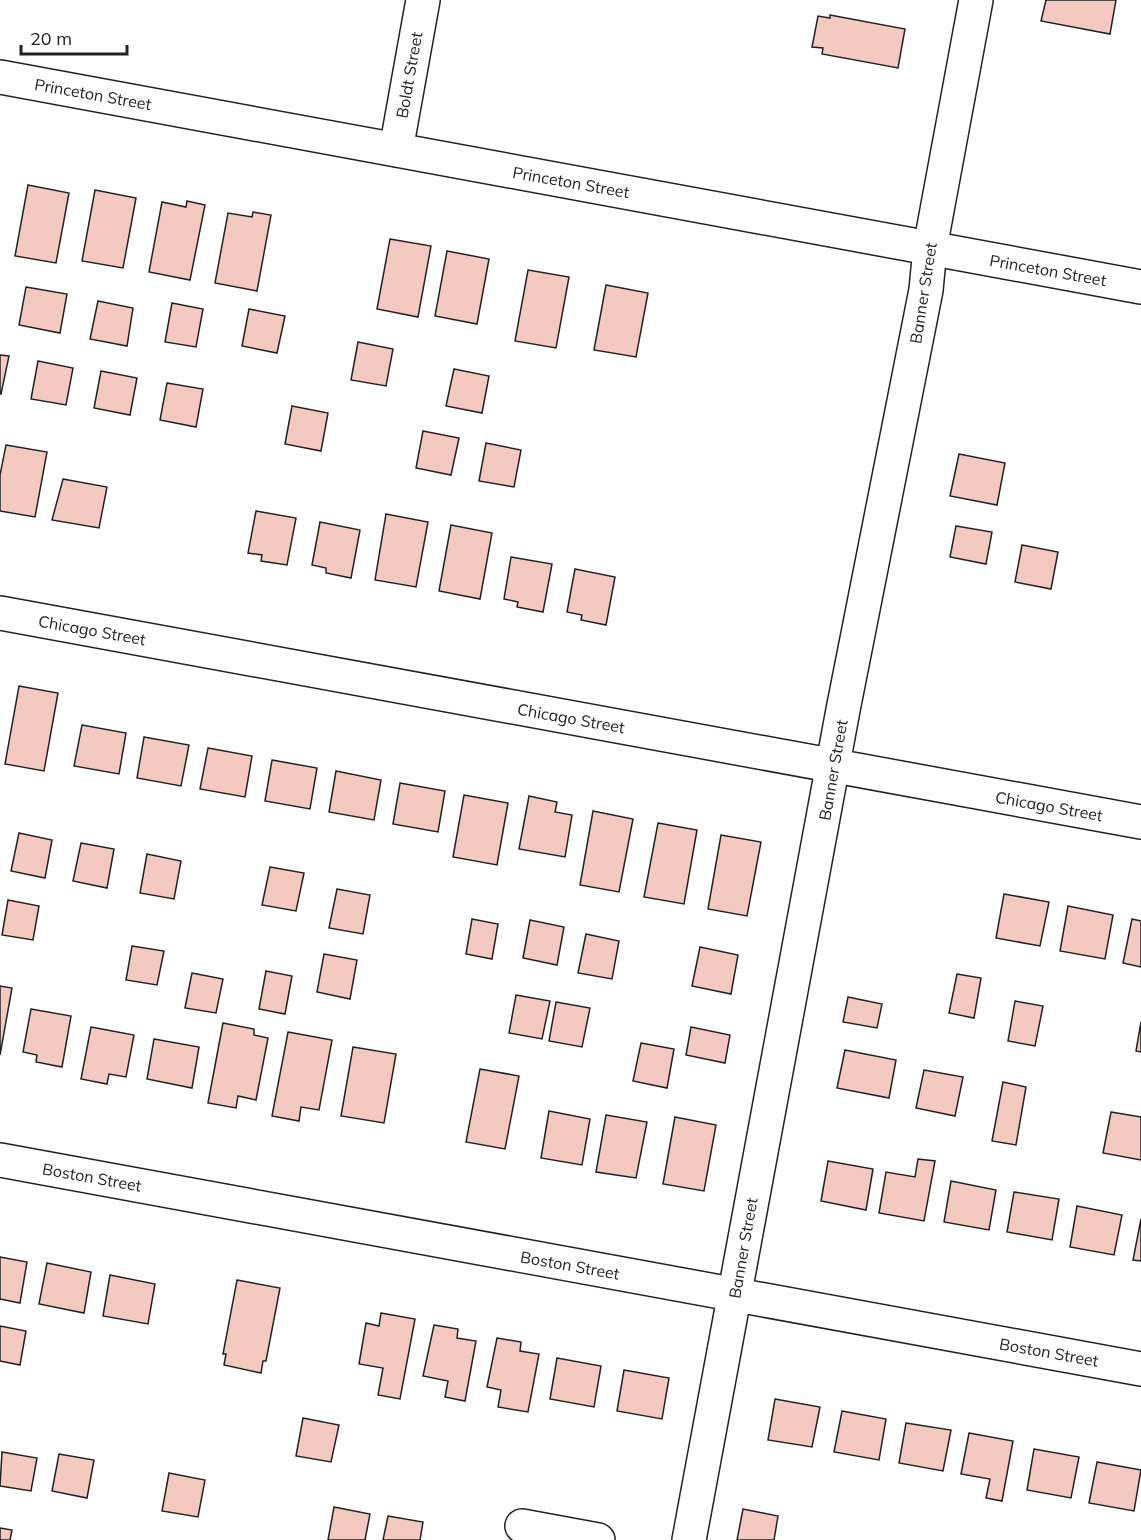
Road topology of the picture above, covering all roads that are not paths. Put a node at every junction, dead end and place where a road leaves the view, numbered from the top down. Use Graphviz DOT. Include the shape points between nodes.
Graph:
graph roads {
  1 [pos="423,0"];
  2 [pos="976,0"];
  3 [pos="0,77"];
  4 [pos="396,150"];
  5 [pos="930,248"];
  6 [pos="1141,287"];
  7 [pos="0,613"];
  8 [pos="834,766"];
  9 [pos="1141,822"];
  10 [pos="0,1160"];
  11 [pos="734,1294"];
  12 [pos="1141,1369"];
  13 [pos="522,1526"];
  14 [pos="598,1540"];
  15 [pos="688,1540"];
  1 -- 4 [label="street, Boldt Street"];
  2 -- 5 [label="street, Banner Street"];
  3 -- 4 [label="street, Princeton Street"];
  4 -- 5 [label="street, Princeton Street"];
  5 -- 6 [label="street, Princeton Street"];
  5 -- 8 [label="street, Banner Street" via="926,290"];
  7 -- 8 [label="street, Chicago Street"];
  8 -- 9 [label="street, Chicago Street"];
  8 -- 11 [label="street, Banner Street"];
  10 -- 11 [label="street, Boston Street"];
  11 -- 12 [label="street, Boston Street"];
  11 -- 15 [label="street, Banner Street"];
  13 -- 14 [label="street"];
}
